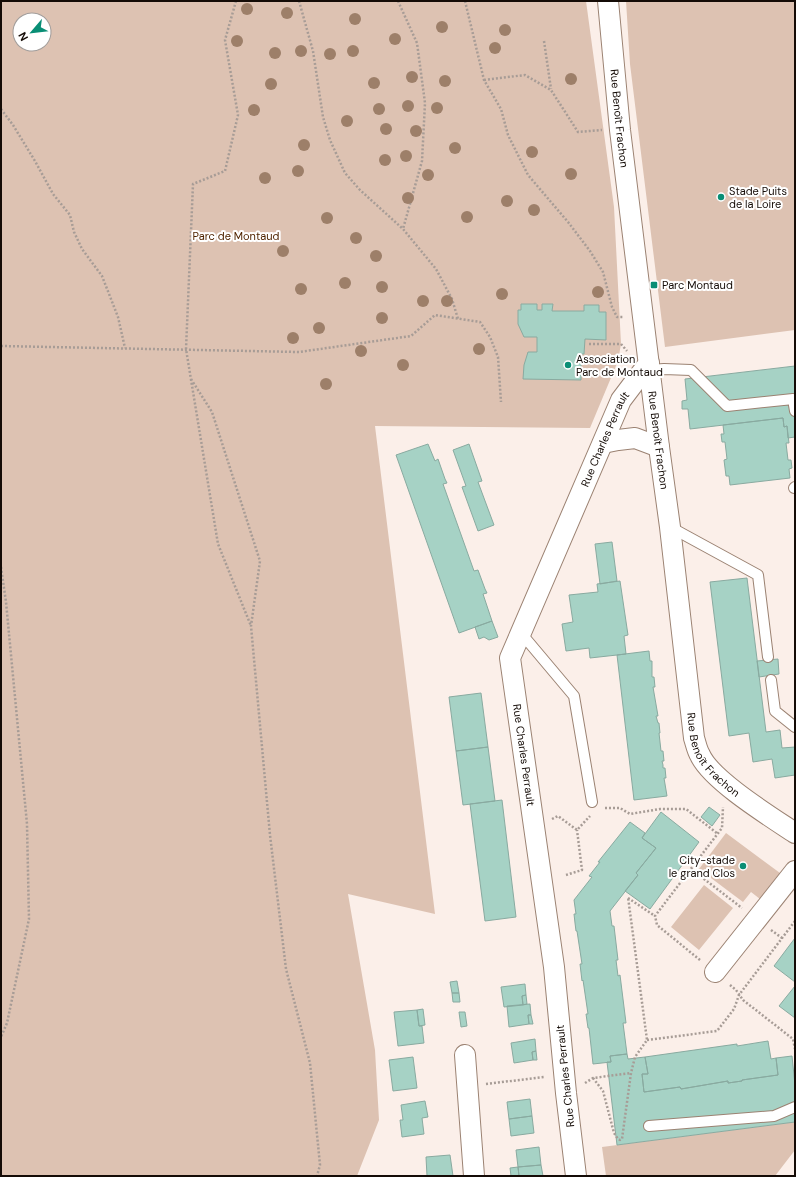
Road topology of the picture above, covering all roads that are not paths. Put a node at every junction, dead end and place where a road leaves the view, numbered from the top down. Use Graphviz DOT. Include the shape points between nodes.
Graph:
graph roads {
  1 [pos="608,1"];
  2 [pos="649,366"];
  3 [pos="795,412"];
  4 [pos="603,443"];
  5 [pos="659,447"];
  6 [pos="670,527"];
  7 [pos="521,633"];
  8 [pos="768,657"];
  9 [pos="771,680"];
  10 [pos="795,726"];
  11 [pos="592,802"];
  12 [pos="795,833"];
  13 [pos="795,871"];
  14 [pos="715,972"];
  15 [pos="465,1055"];
  16 [pos="795,1107"];
  17 [pos="650,1126"];
  18 [pos="474,1176"];
  19 [pos="576,1176"];
  1 -- 2 [label="street, Rue Benoît Frachon" via="620,130"];
  2 -- 3 [label="lane" via="691,370 727,406 793,399"];
  2 -- 4 [label="street, Rue Charles Perrault" via="622,400"];
  2 -- 5 [label="street, Rue Benoît Frachon"];
  4 -- 5 [label="street" via="635,438"];
  4 -- 7 [label="street, Rue Charles Perrault"];
  5 -- 6 [label="street, Rue Benoît Frachon"];
  6 -- 8 [label="lane" via="758,575"];
  6 -- 12 [label="street, Rue Benoît Frachon" via="694,738 700,756 718,777"];
  7 -- 11 [label="lane" via="574,696"];
  7 -- 19 [label="street, Rue Charles Perrault" via="510,658 554,967"];
  9 -- 10 [label="lane" via="775,711"];
  13 -- 14 [label="street"];
  15 -- 18 [label="street"];
  16 -- 17 [label="lane" via="774,1116"];
}
